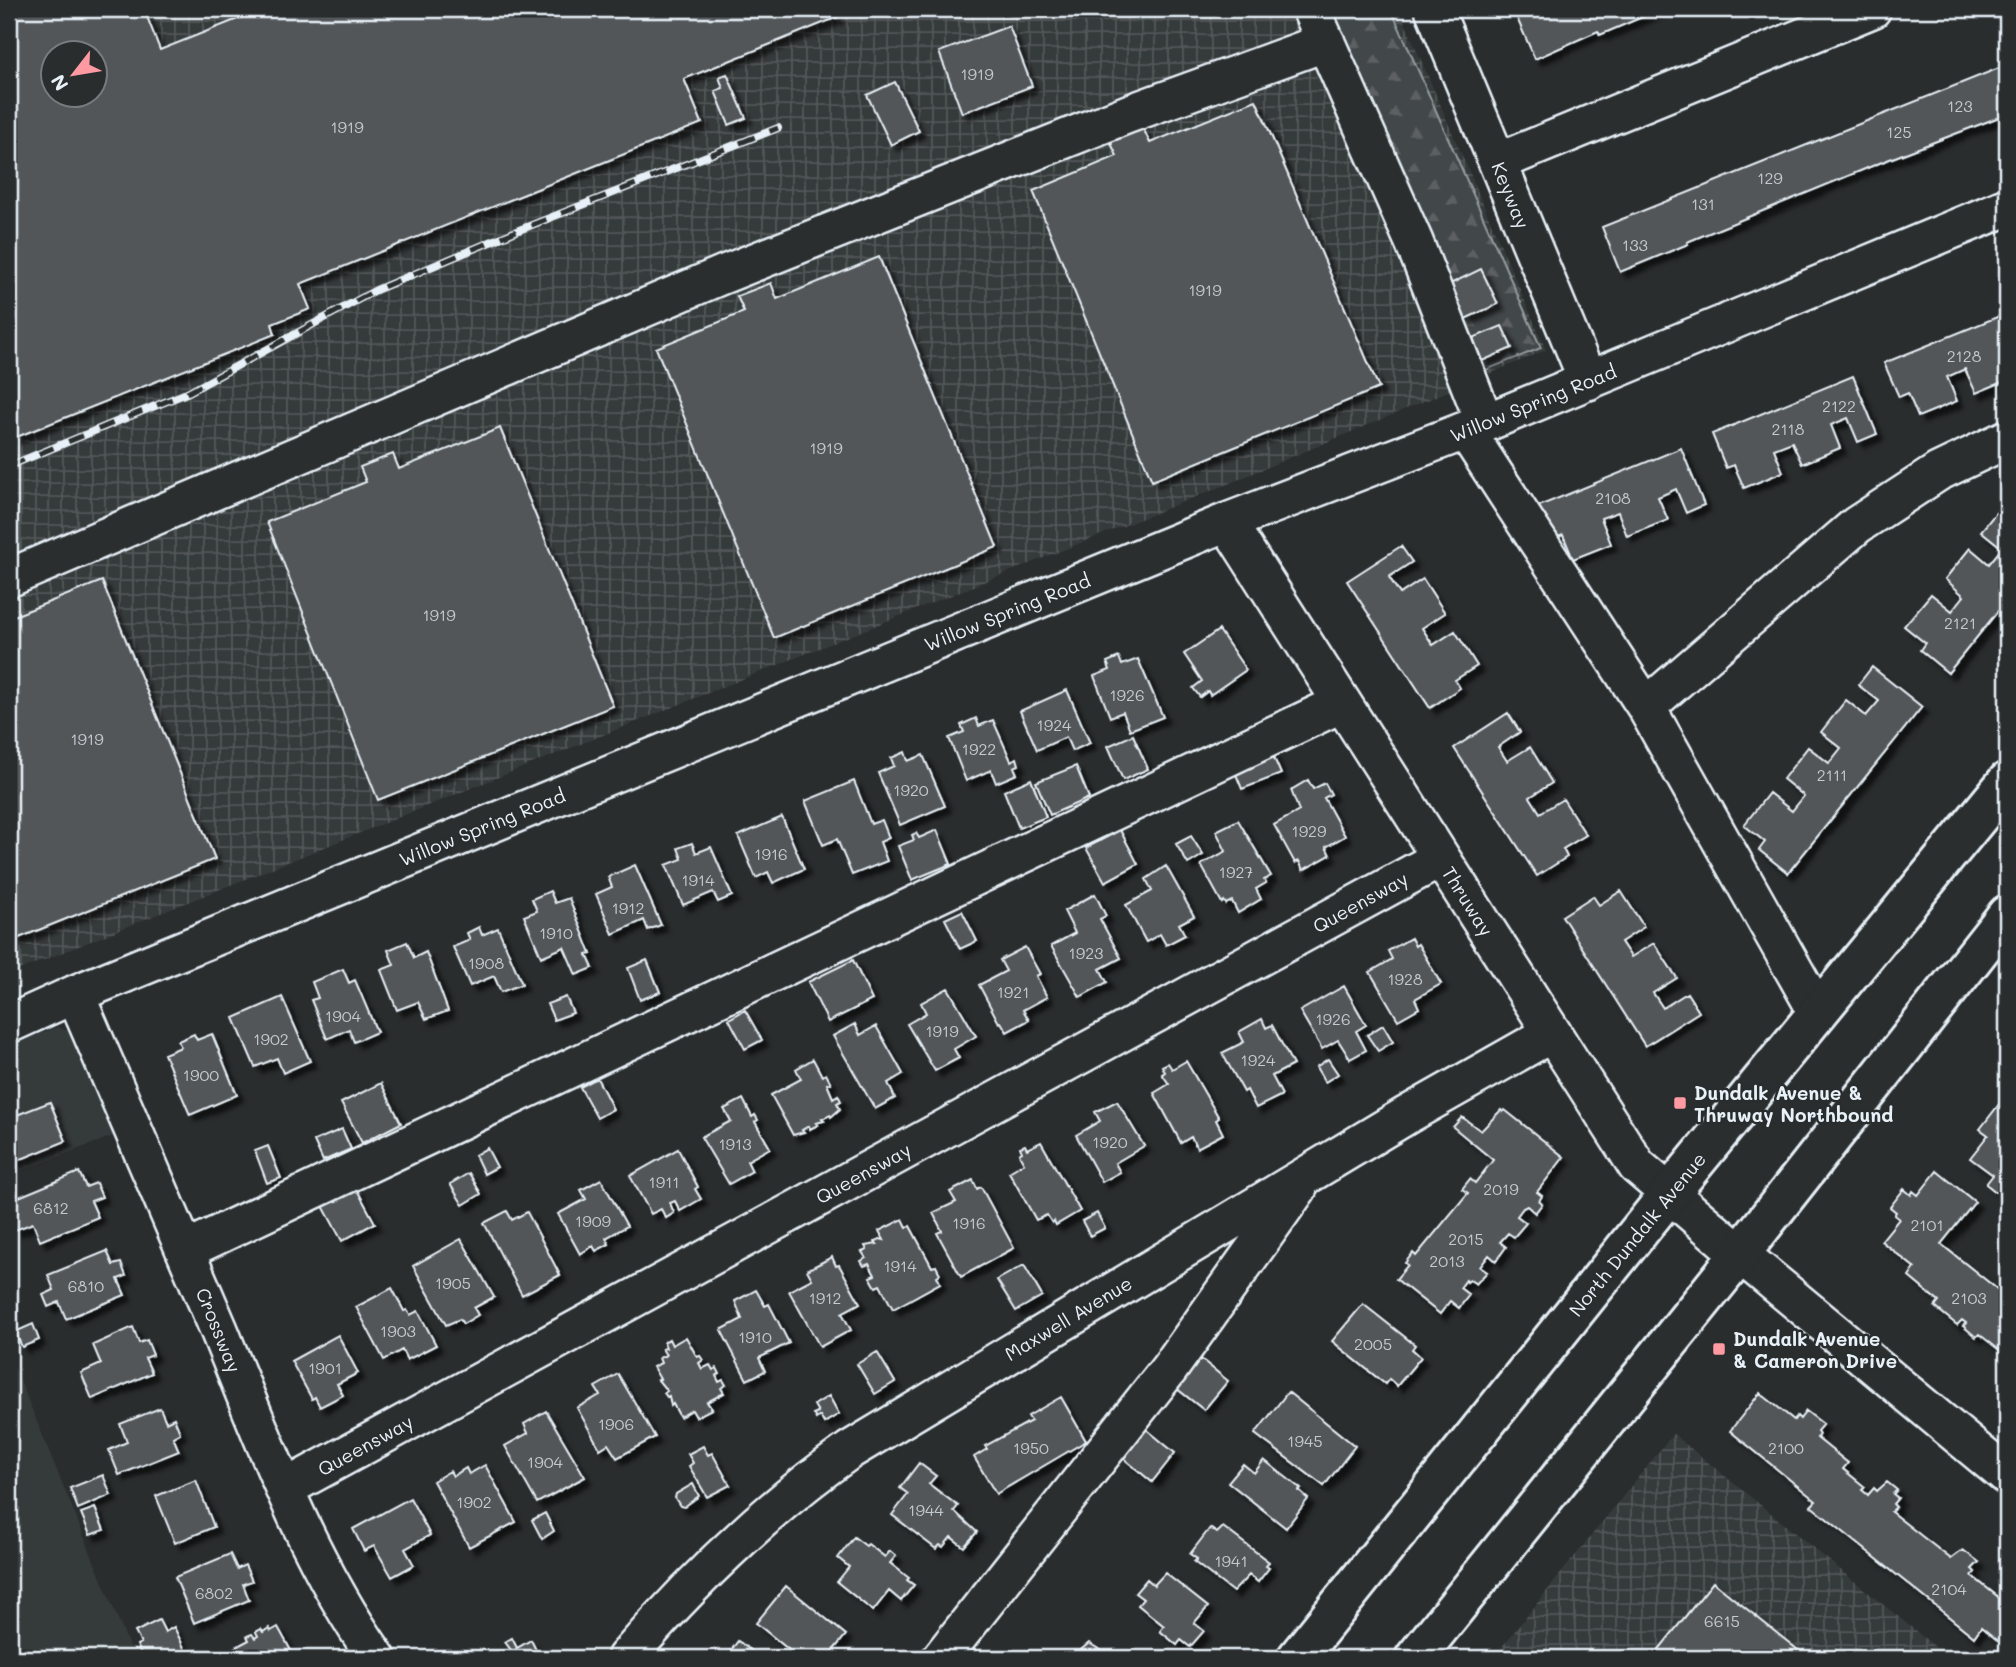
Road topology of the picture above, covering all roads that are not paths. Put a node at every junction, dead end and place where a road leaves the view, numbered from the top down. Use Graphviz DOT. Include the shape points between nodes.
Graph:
graph roads {
  1 [pos="1311,9"];
  2 [pos="1434,9"];
  3 [pos="1871,9"];
  4 [pos="1326,42"];
  5 [pos="1498,162"];
  6 [pos="2007,207"];
  7 [pos="1588,381"];
  8 [pos="1475,427"];
  9 [pos="2007,439"];
  10 [pos="1227,522"];
  11 [pos="9,578"];
  12 [pos="1342,703"];
  13 [pos="1646,708"];
  14 [pos="2007,782"];
  15 [pos="1441,858"];
  16 [pos="2007,915"];
  17 [pos="75,994"];
  18 [pos="1818,1013"];
  19 [pos="9,1024"];
  20 [pos="1552,1033"];
  21 [pos="1307,1175"];
  22 [pos="1669,1194"];
  23 [pos="186,1250"];
  24 [pos="1740,1254"];
  25 [pos="2007,1476"];
  26 [pos="284,1489"];
  27 [pos="377,1658"];
  28 [pos="626,1658"];
  29 [pos="941,1658"];
  30 [pos="1297,1658"];
  31 [pos="1415,1658"];
  1 -- 4 [label="street"];
  2 -- 5 [label="street, Keyway"];
  3 -- 5 [label="street"];
  4 -- 8 [label="street" via="1414,242"];
  4 -- 11 [label="street" via="1128,114 722,275"];
  5 -- 7 [label="street, Keyway"];
  6 -- 7 [label="street, Willow Spring Road"];
  7 -- 8 [label="street, Willow Spring Road"];
  8 -- 10 [label="street, Willow Spring Road"];
  8 -- 13 [label="street"];
  9 -- 13 [label="street" via="1938,472 1857,525"];
  10 -- 12 [label="street, Thruway"];
  10 -- 17 [label="street, Willow Spring Road"];
  12 -- 15 [label="street, Thruway"];
  12 -- 23 [label="street"];
  13 -- 18 [label="street"];
  14 -- 18 [label="main road, North Dundalk Avenue"];
  15 -- 20 [label="street, Thruway"];
  15 -- 26 [label="street, Queensway"];
  16 -- 24 [label="main road"];
  17 -- 19 [label="street, Willow Spring Road"];
  17 -- 23 [label="street, Crossway"];
  18 -- 22 [label="main road, North Dundalk Avenue"];
  20 -- 21 [label="street, Maxwell Avenue"];
  20 -- 22 [label="street, Thruway" via="1637,1166"];
  21 -- 28 [label="street, Maxwell Avenue" via="850,1450 744,1534"];
  21 -- 29 [label="street" via="1169,1369"];
  22 -- 24 [label="street, Thruway"];
  22 -- 30 [label="main road, North Dundalk Avenue"];
  23 -- 26 [label="street, Crossway"];
  24 -- 25 [label="street, Thruway"];
  24 -- 31 [label="main road"];
  26 -- 27 [label="street, Crossway" via="348,1617"];
}
